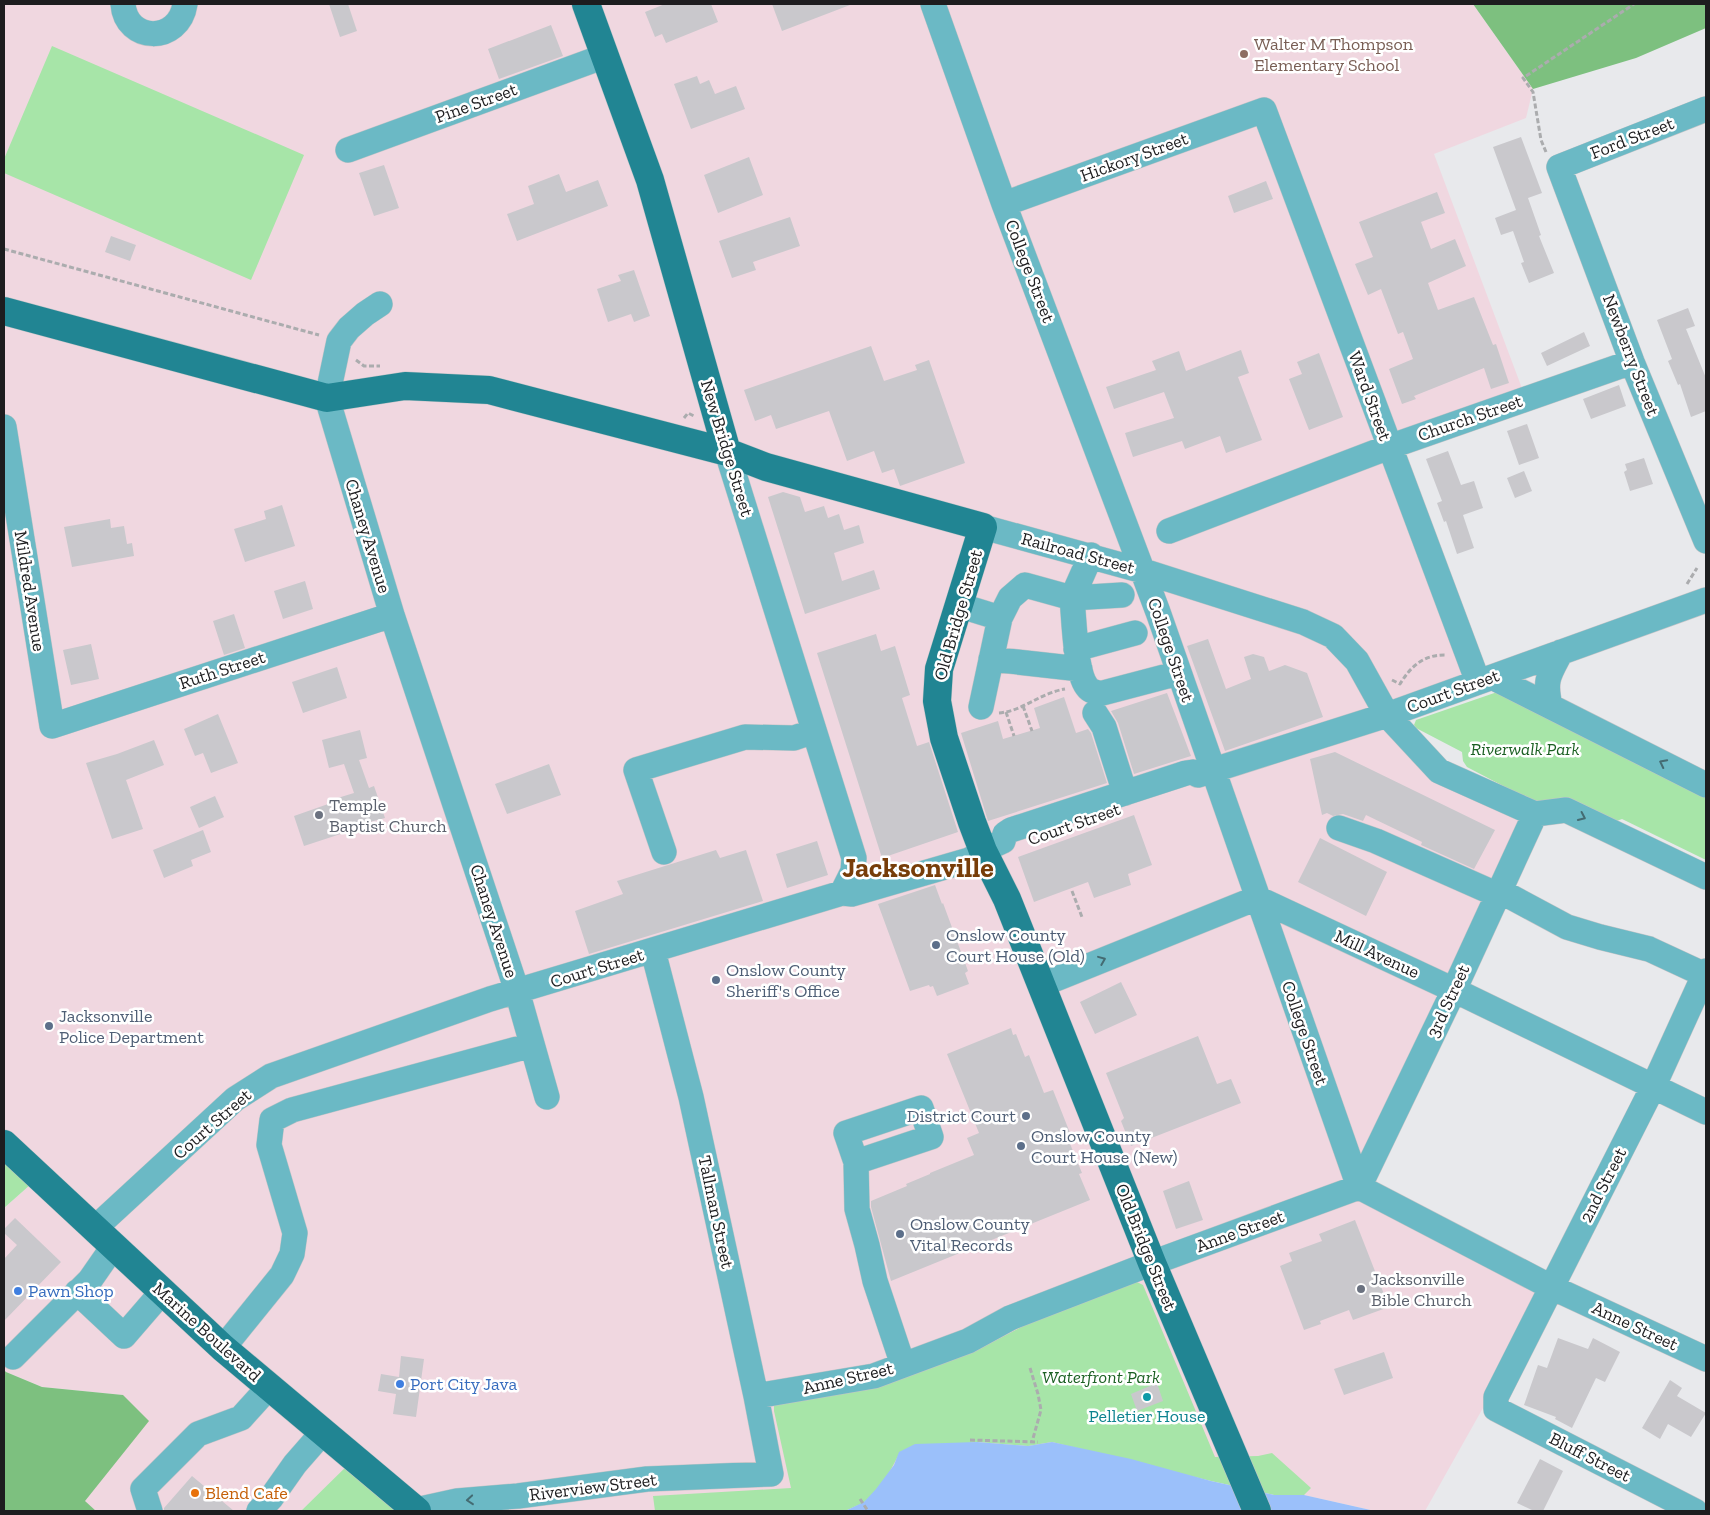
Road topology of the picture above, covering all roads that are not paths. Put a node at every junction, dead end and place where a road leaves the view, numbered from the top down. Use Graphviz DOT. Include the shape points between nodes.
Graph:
graph roads {
  1 [pos="123,4"];
  2 [pos="185,4"];
  3 [pos="586,4"];
  4 [pos="933,4"];
  5 [pos="605,56"];
  6 [pos="1706,109"];
  7 [pos="1264,110"];
  8 [pos="348,150"];
  9 [pos="1551,163"];
  10 [pos="1004,204"];
  11 [pos="380,304"];
  12 [pos="4,311"];
  13 [pos="1632,362"];
  14 [pos="327,398"];
  15 [pos="4,427"];
  16 [pos="1389,447"];
  17 [pos="727,452"];
  18 [pos="8,482"];
  19 [pos="983,527"];
  20 [pos="1169,531"];
  21 [pos="1706,541"];
  22 [pos="1091,555"];
  23 [pos="1143,571"];
  24 [pos="1122,595"];
  25 [pos="1072,598"];
  26 [pos="1706,600"];
  27 [pos="958,605"];
  28 [pos="392,615"];
  29 [pos="1000,618"];
  30 [pos="1135,633"];
  31 [pos="1561,652"];
  32 [pos="991,659"];
  33 [pos="1075,669"];
  34 [pos="1179,673"];
  35 [pos="1485,680"];
  36 [pos="1550,706"];
  37 [pos="988,710"];
  38 [pos="1095,713"];
  39 [pos="1387,715"];
  40 [pos="52,726"];
  41 [pos="814,731"];
  42 [pos="1205,772"];
  43 [pos="1706,785"];
  44 [pos="1126,798"];
  45 [pos="1535,814"];
  46 [pos="1339,828"];
  47 [pos="993,846"];
  48 [pos="664,852"];
  49 [pos="1706,878"];
  50 [pos="842,893"];
  51 [pos="1499,893"];
  52 [pos="1257,898"];
  53 [pos="653,951"];
  54 [pos="1706,973"];
  55 [pos="1041,985"];
  56 [pos="1454,990"];
  57 [pos="518,991"];
  58 [pos="532,1045"];
  59 [pos="1654,1085"];
  60 [pos="547,1097"];
  61 [pos="1706,1112"];
  62 [pos="4,1144"];
  63 [pos="856,1162"];
  64 [pos="1359,1188"];
  65 [pos="104,1238"];
  66 [pos="1152,1263"];
  67 [pos="1551,1287"];
  68 [pos="77,1292"];
  69 [pos="162,1292"];
  70 [pos="223,1348"];
  71 [pos="13,1357"];
  72 [pos="1706,1359"];
  73 [pos="903,1365"];
  74 [pos="269,1387"];
  75 [pos="756,1396"];
  76 [pos="1496,1397"];
  77 [pos="323,1432"];
  78 [pos="771,1474"];
  79 [pos="512,1504"];
  80 [pos="150,1511"];
  81 [pos="259,1511"];
  82 [pos="417,1511"];
  83 [pos="1257,1511"];
  84 [pos="1695,1511"];
  1 -- 2 [label="street" via="134,27 153,34 163,33 180,21"];
  3 -- 5 [label="main road, New Bridge Street"];
  4 -- 10 [label="street, College Street"];
  5 -- 8 [label="street, Pine Street"];
  5 -- 17 [label="main road, New Bridge Street" via="650,180"];
  6 -- 9 [label="street, Ford Street"];
  7 -- 10 [label="street, Hickory Street"];
  7 -- 16 [label="street, Ward Street"];
  9 -- 13 [label="street, Newberry Street"];
  10 -- 23 [label="street, College Street"];
  11 -- 14 [label="street" via="364,314 340,341"];
  12 -- 14 [label="main road"];
  13 -- 16 [label="street, Church Street"];
  13 -- 21 [label="street, Newberry Street"];
  14 -- 17 [label="main road, Railroad Street" via="405,386 489,390"];
  14 -- 28 [label="street, Chaney Avenue"];
  15 -- 18 [label="street, Mildred Avenue"];
  16 -- 20 [label="street, Church Street"];
  16 -- 35 [label="street, Ward Street"];
  17 -- 19 [label="main road, Railroad Street" via="766,467"];
  17 -- 41 [label="street, New Bridge Street"];
  18 -- 40 [label="street, Mildred Avenue"];
  19 -- 22 [label="street, Railroad Street"];
  19 -- 27 [label="main road, Old Bridge Street"];
  22 -- 23 [label="street, Railroad Street"];
  22 -- 25 [label="street"];
  23 -- 34 [label="street, College Street"];
  23 -- 39 [label="street, Railroad Street" via="1303,622 1333,636 1357,661"];
  24 -- 25 [label="street"];
  25 -- 29 [label="street" via="1025,585 1010,598"];
  25 -- 33 [label="street"];
  26 -- 31 [label="street, Court Street"];
  27 -- 29 [label="street"];
  27 -- 47 [label="main road, Old Bridge Street" via="939,669 937,701 944,738"];
  28 -- 40 [label="street, Ruth Street"];
  28 -- 57 [label="street, Chaney Avenue"];
  29 -- 32 [label="street"];
  30 -- 33 [label="street"];
  31 -- 35 [label="street, Court Street"];
  31 -- 36 [label="street" via="1546,683"];
  32 -- 33 [label="street"];
  32 -- 37 [label="street"];
  33 -- 34 [label="street" via="1088,688 1099,694"];
  34 -- 42 [label="street, College Street"];
  35 -- 36 [label="street"];
  35 -- 39 [label="street, Court Street"];
  43 -- 36 [label="street, one-way"];
  38 -- 44 [label="street" via="1104,727"];
  39 -- 42 [label="street, Court Street"];
  39 -- 45 [label="street, Railroad Street" via="1439,771"];
  41 -- 48 [label="street" via="794,738 745,737 636,770"];
  41 -- 50 [label="street, New Bridge Street" via="854,858 853,871"];
  42 -- 44 [label="street, Court Street" via="1189,785"];
  42 -- 52 [label="street, College Street"];
  44 -- 47 [label="street, Court Street" via="1042,827 1012,845"];
  45 -- 49 [label="street, one-way" via="1566,810"];
  45 -- 51 [label="street, 3rd Street"];
  46 -- 51 [label="street"];
  47 -- 50 [label="street, Court Street" via="969,860 852,894"];
  47 -- 55 [label="main road, Old Bridge Street" via="1007,899"];
  50 -- 53 [label="street, Court Street"];
  51 -- 54 [label="street" via="1567,926 1600,938 1649,949"];
  51 -- 56 [label="street, 3rd Street"];
  55 -- 52 [label="street, one-way"];
  52 -- 56 [label="street, Mill Avenue"];
  52 -- 64 [label="street, College Street"];
  53 -- 57 [label="street, Court Street"];
  53 -- 75 [label="street, Tallman Street" via="690,1097"];
  54 -- 59 [label="street, 2nd Street"];
  55 -- 66 [label="main road, Old Bridge Street"];
  56 -- 59 [label="street, Mill Avenue"];
  56 -- 64 [label="street, 3rd Street"];
  57 -- 58 [label="street, Chaney Avenue"];
  57 -- 65 [label="street, Court Street" via="271,1076 235,1100"];
  58 -- 60 [label="street, Chaney Avenue"];
  58 -- 70 [label="street" via="292,1110 272,1120 270,1145 295,1232 292,1254 282,1274"];
  59 -- 61 [label="street, Mill Avenue"];
  59 -- 67 [label="street, 2nd Street"];
  62 -- 65 [label="main road, Marine Boulevard"];
  63 -- 73 [label="street" via="856,1209 875,1281"];
  64 -- 66 [label="street, Anne Street"];
  64 -- 67 [label="street, Anne Street"];
  65 -- 68 [label="street, Court Street" via="90,1280"];
  65 -- 69 [label="main road, Marine Boulevard"];
  66 -- 73 [label="street, Anne Street" via="1010,1318 968,1341"];
  66 -- 83 [label="main road, Old Bridge Street"];
  67 -- 72 [label="street, Anne Street"];
  67 -- 76 [label="street, 2nd Street"];
  68 -- 69 [label="street" via="124,1336"];
  68 -- 71 [label="street, Court Street"];
  69 -- 70 [label="main road, Marine Boulevard"];
  70 -- 74 [label="main road, Marine Boulevard"];
  73 -- 75 [label="street, Anne Street" via="874,1376"];
  74 -- 77 [label="main road, Marine Boulevard"];
  74 -- 80 [label="street" via="242,1418 198,1434 143,1489"];
  75 -- 78 [label="street, Tallman Street"];
  76 -- 84 [label="street, Bluff Street" via="1496,1409"];
  77 -- 81 [label="street"];
  77 -- 82 [label="main road, Marine Boulevard"];
  78 -- 79 [label="street, Riverview Street" via="647,1479"];
  79 -- 82 [label="street, Riverview Street, one-way" via="457,1501"];
}
